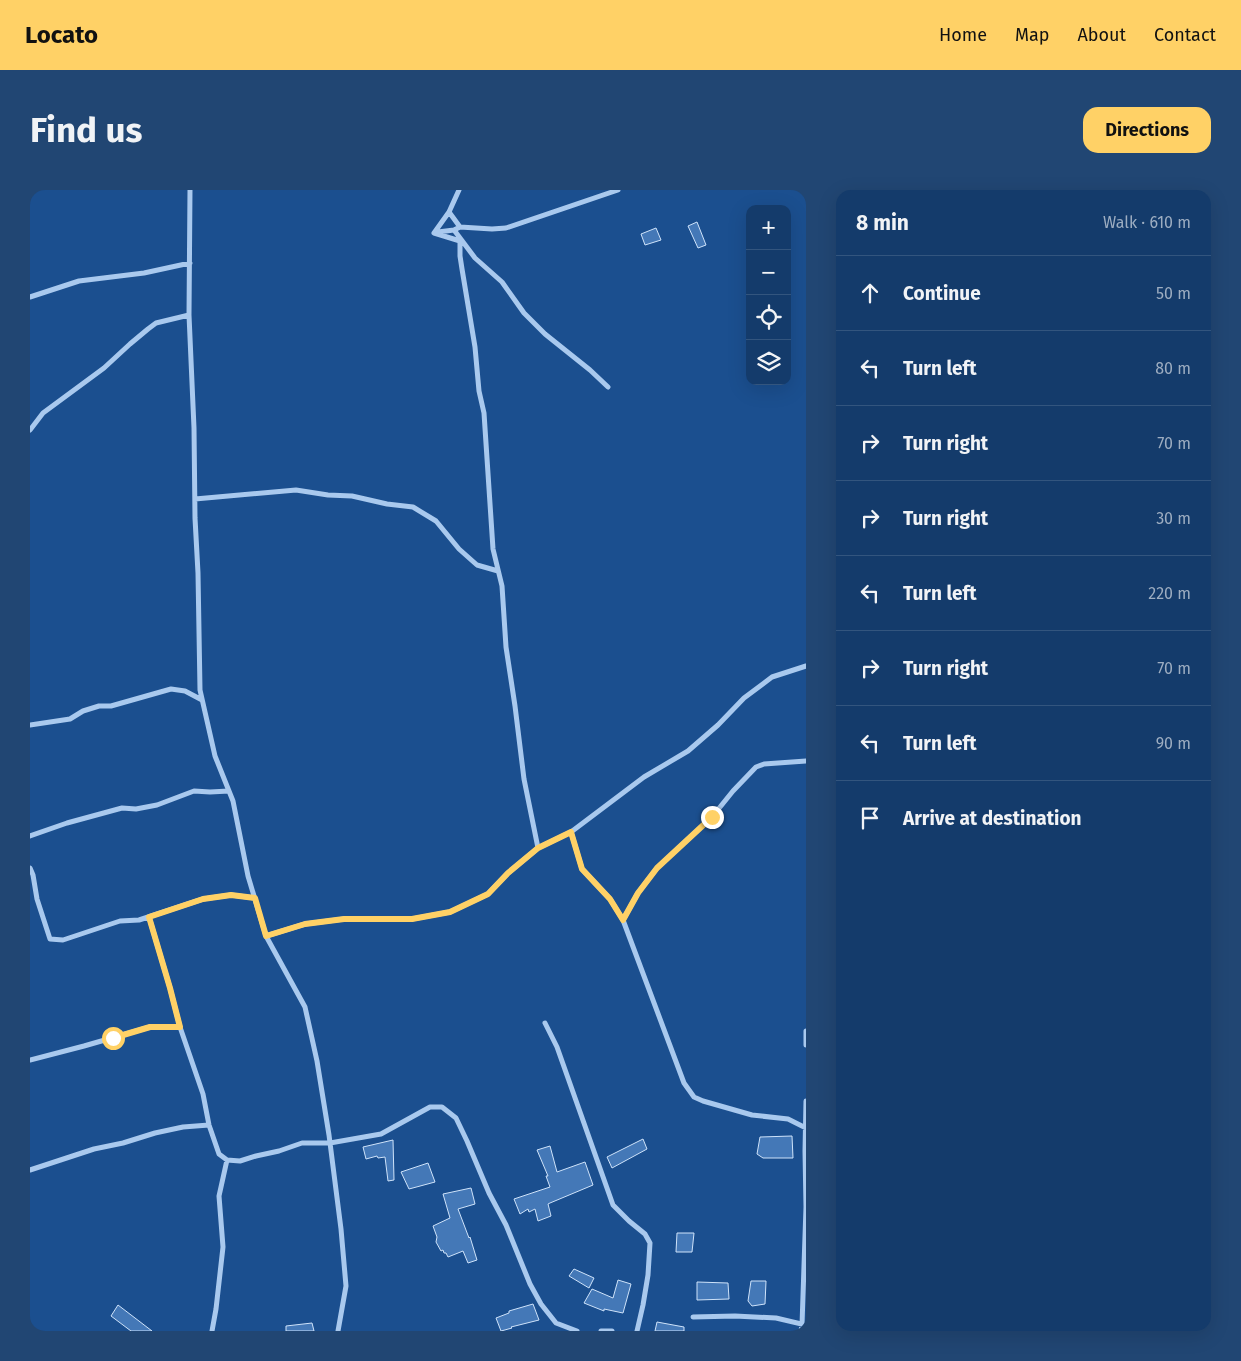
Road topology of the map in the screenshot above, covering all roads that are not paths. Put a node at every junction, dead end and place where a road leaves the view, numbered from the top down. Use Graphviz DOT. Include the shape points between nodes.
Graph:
graph roads {
  1 [pos="190,190"];
  2 [pos="459,190"];
  3 [pos="618,190"];
  4 [pos="449,212"];
  5 [pos="460,227"];
  6 [pos="454,230"];
  7 [pos="434,233"];
  8 [pos="190,263"];
  9 [pos="30,297"];
  10 [pos="189,315"];
  11 [pos="608,387"];
  12 [pos="30,430"];
  13 [pos="195,499"];
  14 [pos="498,571"];
  15 [pos="806,666"];
  16 [pos="202,700"];
  17 [pos="30,725"];
  18 [pos="806,762"];
  19 [pos="229,790"];
  20 [pos="571,832"];
  21 [pos="30,836"];
  22 [pos="538,848"];
  23 [pos="30,868"];
  24 [pos="255,898"];
  25 [pos="149,917"];
  26 [pos="623,920"];
  27 [pos="266,936"];
  28 [pos="545,1023"];
  29 [pos="180,1027"];
  30 [pos="806,1031"];
  31 [pos="806,1045"];
  32 [pos="30,1060"];
  33 [pos="806,1101"];
  34 [pos="210,1124"];
  35 [pos="805,1128"];
  36 [pos="330,1143"];
  37 [pos="227,1160"];
  38 [pos="30,1170"];
  39 [pos="806,1230"];
  40 [pos="693,1317"];
  41 [pos="804,1325"];
  42 [pos="212,1331"];
  43 [pos="338,1331"];
  44 [pos="577,1331"];
  45 [pos="600,1331"];
  46 [pos="612,1331"];
  47 [pos="637,1331"];
  48 [pos="801,1331"];
  1 -- 8 [label="street"];
  2 -- 4 [label="street"];
  3 -- 5 [label="street" via="506,228"];
  4 -- 5 [label="street"];
  4 -- 7 [label="street"];
  5 -- 6 [label="street"];
  6 -- 7 [label="street"];
  6 -- 11 [label="street" via="476,258 502,282 524,313"];
  7 -- 14 [label="street" via="460,241 484,413 493,549"];
  8 -- 9 [label="street" via="79,281"];
  8 -- 10 [label="street"];
  10 -- 12 [label="street" via="156,323 104,368 43,413"];
  10 -- 13 [label="street"];
  13 -- 14 [label="street" via="296,490 413,506 436,521 458,549 478,565"];
  13 -- 16 [label="street"];
  14 -- 22 [label="street" via="524,779"];
  15 -- 20 [label="street" via="772,677 744,698 688,751 644,777"];
  16 -- 17 [label="street" via="185,691 170,689 111,706 91,708 70,719"];
  16 -- 19 [label="street" via="215,756"];
  18 -- 26 [label="street" via="756,767 712,817 657,868"];
  19 -- 21 [label="street" via="194,791 157,805 122,808 66,822"];
  19 -- 24 [label="street"];
  20 -- 22 [label="street"];
  20 -- 26 [label="street" via="582,869 610,899"];
  22 -- 27 [label="street" via="488,894 450,912 412,919 344,919 305,924"];
  23 -- 25 [label="street" via="50,939 63,940 120,921"];
  24 -- 25 [label="street" via="231,895 203,899"];
  24 -- 27 [label="street"];
  25 -- 29 [label="street"];
  26 -- 35 [label="street" via="688,1091 694,1097 752,1114 788,1118"];
  27 -- 36 [label="street" via="306,1007"];
  28 -- 47 [label="street" via="558,1047 613,1205 646,1234 650,1243 648,1275"];
  29 -- 32 [label="street" via="150,1027"];
  29 -- 34 [label="street" via="204,1094"];
  30 -- 31 [label="street"];
  33 -- 35 [label="street"];
  34 -- 37 [label="street" via="219,1154"];
  34 -- 38 [label="street" via="155,1133"];
  35 -- 39 [label="street"];
  36 -- 37 [label="street" via="302,1143 240,1161"];
  36 -- 43 [label="street" via="346,1286"];
  36 -- 44 [label="street" via="381,1134 430,1107 442,1107 456,1118 541,1304 556,1323"];
  37 -- 42 [label="street" via="220,1196 223,1247"];
  39 -- 41 [label="street"];
  40 -- 41 [label="street" via="776,1318"];
  41 -- 48 [label="street"];
  45 -- 46 [label="street"];
}
